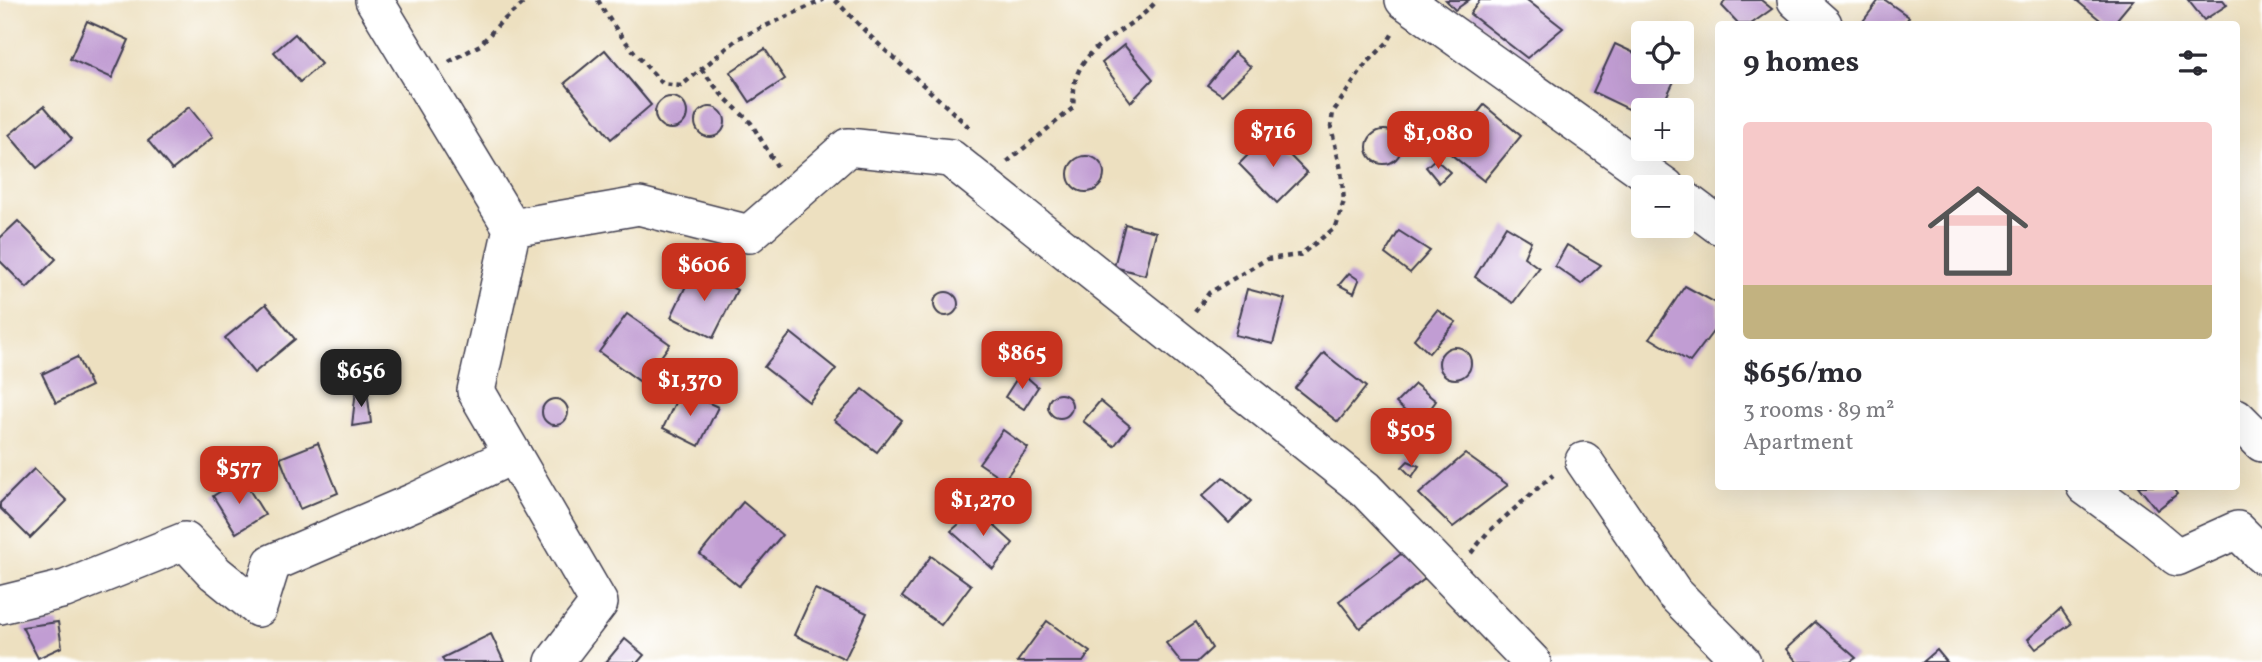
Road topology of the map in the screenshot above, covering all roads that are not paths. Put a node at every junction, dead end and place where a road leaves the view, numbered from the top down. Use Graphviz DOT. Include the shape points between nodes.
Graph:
graph roads {
  1 [pos="374,0"];
  2 [pos="1796,0"];
  3 [pos="1407,2"];
  4 [pos="1820,21"];
  5 [pos="1649,175"];
  6 [pos="1694,207"];
  7 [pos="1715,223"];
  8 [pos="512,228"];
  9 [pos="2240,421"];
  10 [pos="2262,443"];
  11 [pos="513,455"];
  12 [pos="1571,466"];
  13 [pos="2091,490"];
  14 [pos="2254,534"];
  15 [pos="0,605"];
  16 [pos="554,662"];
  17 [pos="1532,662"];
  18 [pos="1742,662"];
  1 -- 8 [label="street"];
  2 -- 4 [label="street"];
  3 -- 5 [label="street"];
  6 -- 7 [label="street"];
  8 -- 11 [label="street" via="476,391"];
  8 -- 17 [label="street" via="639,206 748,234 848,147 950,158 1365,489"];
  9 -- 10 [label="street"];
  11 -- 15 [label="street" via="272,563 258,608 185,541 65,589"];
  11 -- 16 [label="street" via="599,603"];
  12 -- 18 [label="street" via="1674,593"];
  13 -- 14 [label="street" via="2177,556"];
}
